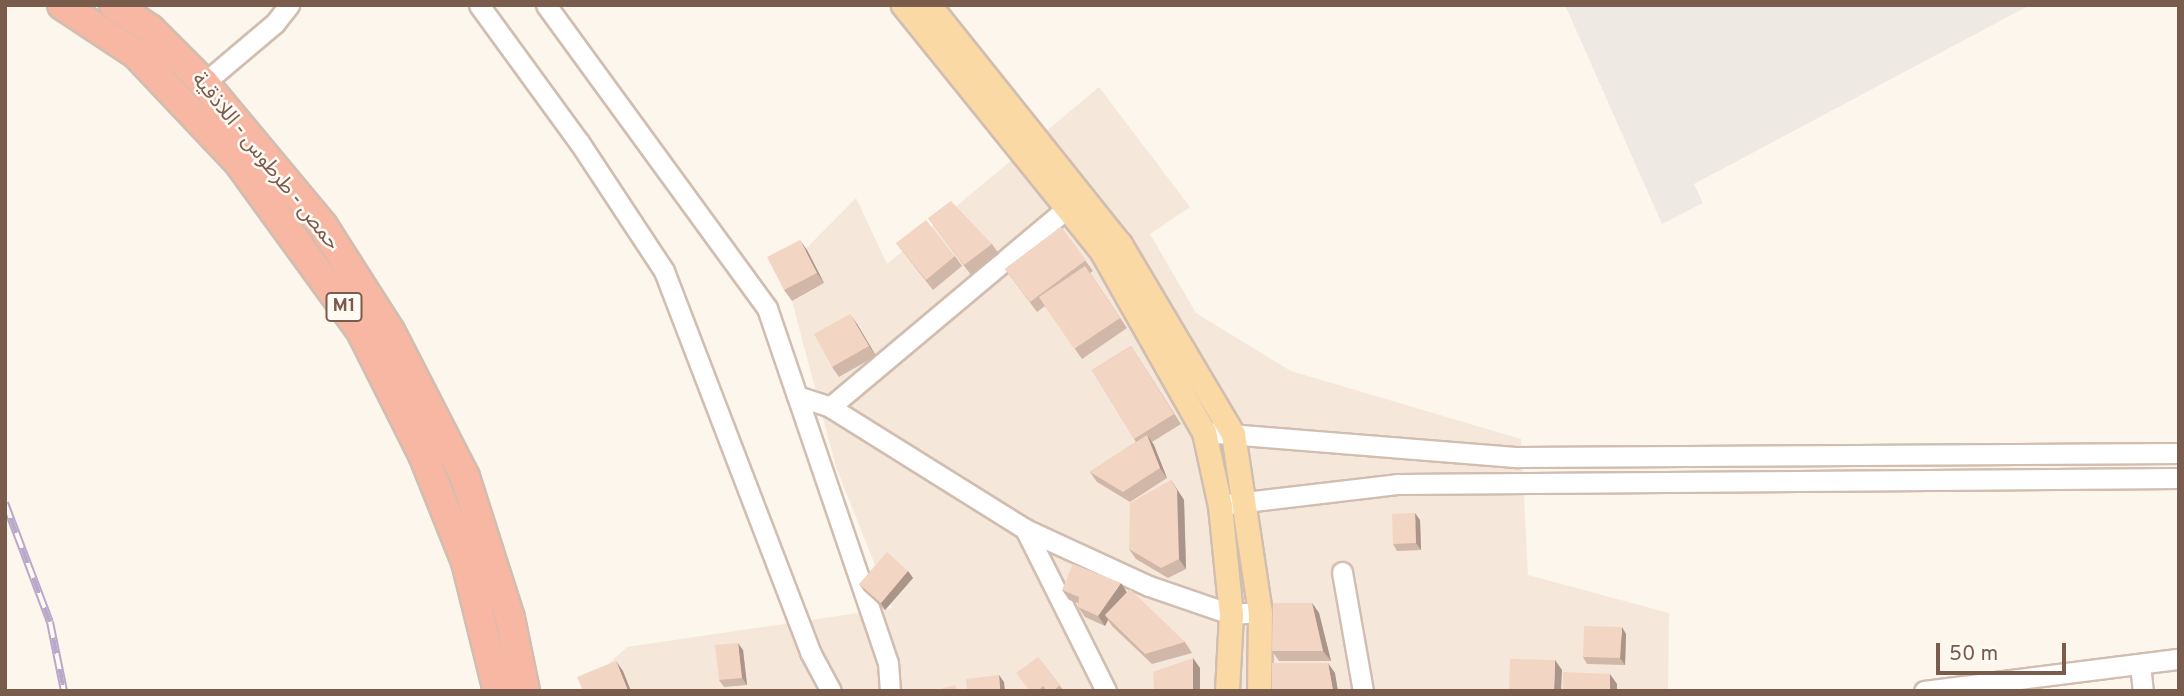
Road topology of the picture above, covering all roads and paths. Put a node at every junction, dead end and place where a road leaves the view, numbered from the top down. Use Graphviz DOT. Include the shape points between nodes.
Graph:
graph roads {
  1 [pos="62,5"];
  2 [pos="114,5"];
  3 [pos="289,5"];
  4 [pos="479,5"];
  5 [pos="546,5"];
  6 [pos="903,5"];
  7 [pos="929,5"];
  8 [pos="204,83"];
  9 [pos="1067,208"];
  10 [pos="797,396"];
  11 [pos="830,407"];
  12 [pos="1204,432"];
  13 [pos="1233,435"];
  14 [pos="2179,453"];
  15 [pos="2179,478"];
  16 [pos="1245,501"];
  17 [pos="1220,506"];
  18 [pos="1025,530"];
  19 [pos="1342,572"];
  20 [pos="1260,612"];
  21 [pos="1231,614"];
  22 [pos="2179,659"];
  23 [pos="2140,664"];
  24 [pos="498,691"];
  25 [pos="525,691"];
  26 [pos="831,691"];
  27 [pos="890,691"];
  28 [pos="1106,691"];
  29 [pos="1227,691"];
  30 [pos="1259,691"];
  31 [pos="1363,691"];
  32 [pos="1924,691"];
  33 [pos="2143,691"];
  1 -- 24 [label="highway, حمص - طرطوس - اللاذقية / M1" via="136,54 239,163 361,331 424,457 466,562"];
  2 -- 8 [label="highway, حمص - طرطوس - اللاذقية / M1" via="150,29"];
  3 -- 8 [label="street" via="275,23"];
  4 -- 26 [label="street" via="579,142 664,271 810,652"];
  5 -- 10 [label="street" via="767,308"];
  6 -- 9 [label="main road"];
  7 -- 13 [label="main road" via="1120,244"];
  8 -- 25 [label="highway, حمص - طرطوس - اللاذقية / M1" via="323,226 390,331 465,477 510,618"];
  9 -- 11 [label="street"];
  9 -- 12 [label="main road" via="1102,252"];
  10 -- 11 [label="street"];
  10 -- 27 [label="street" via="888,663"];
  11 -- 18 [label="street"];
  12 -- 13 [label="street"];
  12 -- 17 [label="main road"];
  13 -- 14 [label="street" via="1518,457"];
  13 -- 16 [label="main road"];
  15 -- 16 [label="street" via="1397,484"];
  16 -- 17 [label="street"];
  16 -- 20 [label="main road"];
  17 -- 21 [label="main road"];
  18 -- 21 [label="street" via="1149,586"];
  18 -- 28 [label="street"];
  19 -- 31 [label="street"];
  20 -- 21 [label="street"];
  20 -- 30 [label="main road"];
  21 -- 29 [label="main road"];
  22 -- 23 [label="street"];
  23 -- 32 [label="street"];
  23 -- 33 [label="street"];
}
